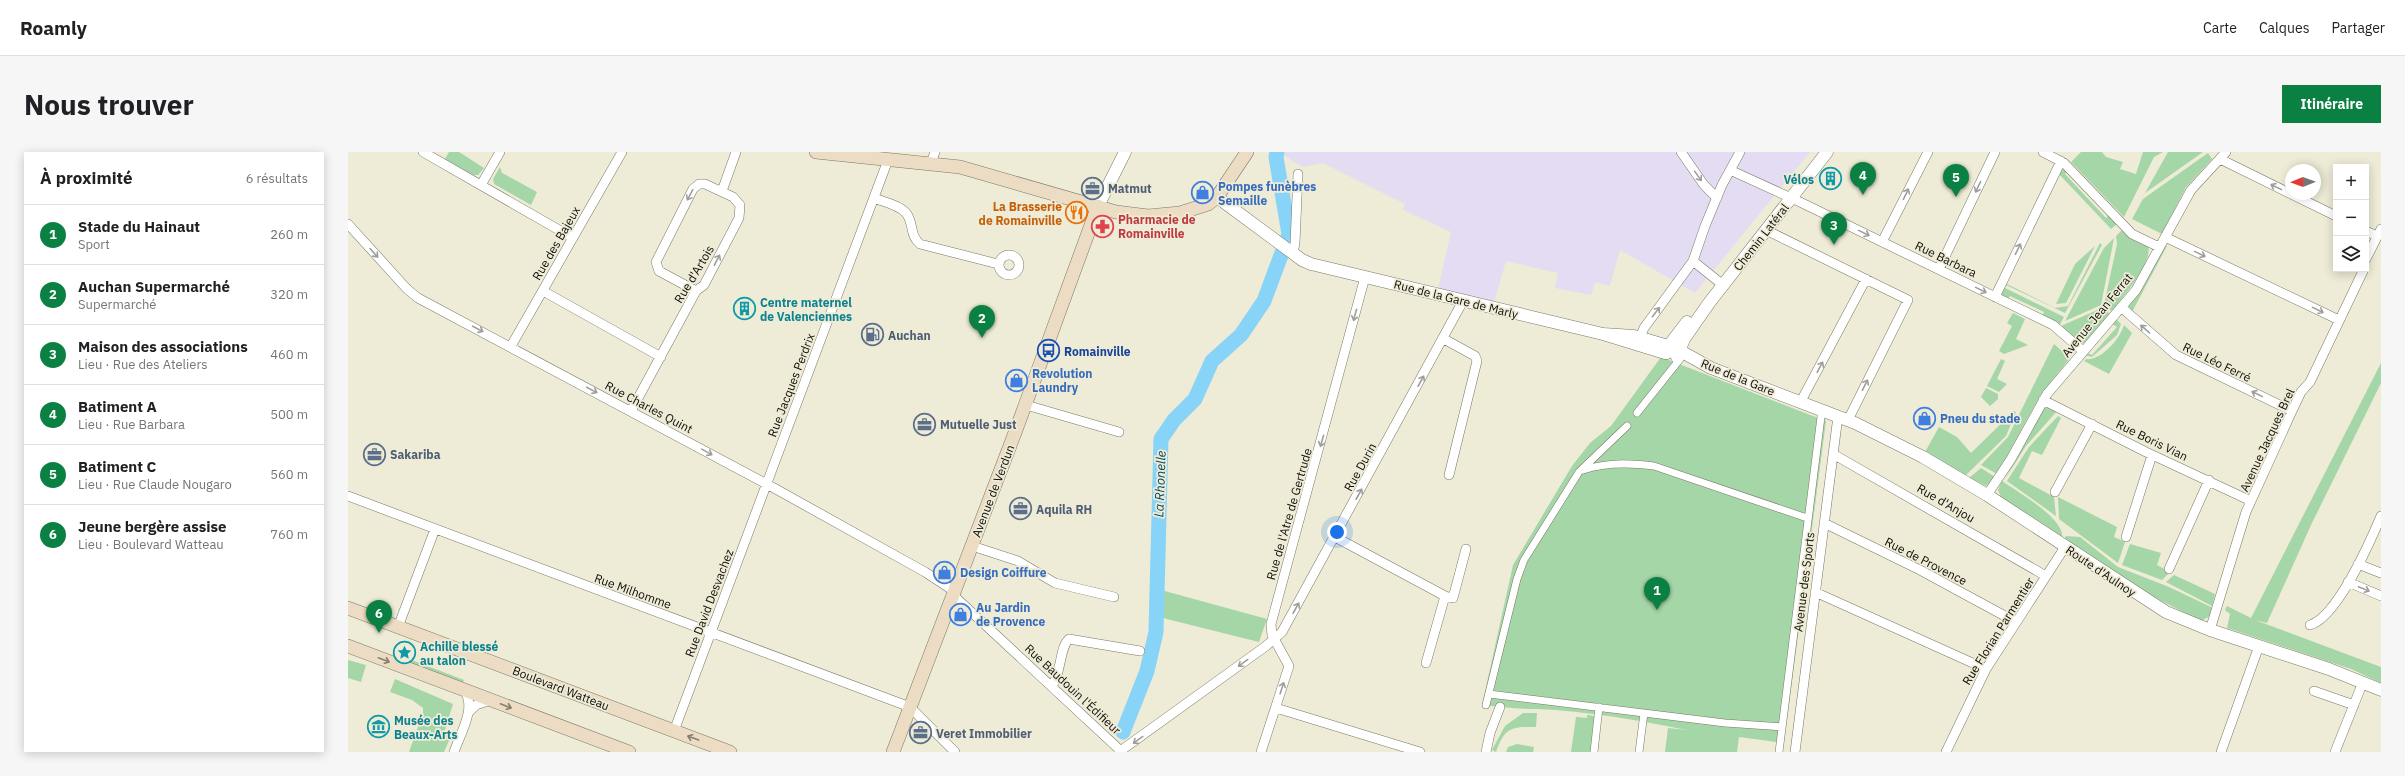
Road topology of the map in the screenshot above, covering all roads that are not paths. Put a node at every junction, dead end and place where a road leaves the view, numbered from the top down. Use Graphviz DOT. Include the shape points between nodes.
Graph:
graph roads {
  1 [pos="423,152"];
  2 [pos="500,152"];
  3 [pos="622,152"];
  4 [pos="736,152"];
  5 [pos="816,152"];
  6 [pos="1125,152"];
  7 [pos="1247,152"];
  8 [pos="1681,152"];
  9 [pos="1740,152"];
  10 [pos="1827,152"];
  11 [pos="1928,152"];
  12 [pos="1995,152"];
  13 [pos="2043,152"];
  14 [pos="2226,152"];
  15 [pos="933,158"];
  16 [pos="2220,159"];
  17 [pos="888,160"];
  18 [pos="2061,161"];
  19 [pos="1730,170"];
  20 [pos="1298,174"];
  21 [pos="481,185"];
  22 [pos="722,191"];
  23 [pos="874,198"];
  24 [pos="1217,198"];
  25 [pos="1716,198"];
  26 [pos="1791,198"];
  27 [pos="1098,206"];
  28 [pos="2333,215"];
  29 [pos="348,224"];
  30 [pos="1766,230"];
  31 [pos="2369,230"];
  32 [pos="2379,232"];
  33 [pos="2165,237"];
  34 [pos="573,238"];
  35 [pos="1882,242"];
  36 [pos="2159,247"];
  37 [pos="1291,252"];
  38 [pos="2369,253"];
  39 [pos="1693,261"];
  40 [pos="998,264"];
  41 [pos="1939,269"];
  42 [pos="2363,272"];
  43 [pos="1365,277"];
  44 [pos="1866,279"];
  45 [pos="1724,285"];
  46 [pos="543,291"];
  47 [pos="696,291"];
  48 [pos="1995,296"];
  49 [pos="1463,301"];
  50 [pos="2121,308"];
  51 [pos="2339,320"];
  52 [pos="1444,340"];
  53 [pos="1639,341"];
  54 [pos="511,346"];
  55 [pos="2083,352"];
  56 [pos="1674,353"];
  57 [pos="660,357"];
  58 [pos="2043,400"];
  59 [pos="1802,401"];
  60 [pos="1026,405"];
  61 [pos="1822,410"];
  62 [pos="631,411"];
  63 [pos="2292,411"];
  64 [pos="1637,413"];
  65 [pos="1843,418"];
  66 [pos="2092,424"];
  67 [pos="1627,426"];
  68 [pos="1119,432"];
  69 [pos="1833,454"];
  70 [pos="2152,455"];
  71 [pos="1579,472"];
  72 [pos="1449,475"];
  73 [pos="2209,480"];
  74 [pos="766,485"];
  75 [pos="2055,492"];
  76 [pos="1987,495"];
  77 [pos="348,496"];
  78 [pos="2251,501"];
  79 [pos="2381,516"];
  80 [pos="1807,518"];
  81 [pos="1824,523"];
  82 [pos="435,529"];
  83 [pos="1335,537"];
  84 [pos="2126,537"];
  85 [pos="972,546"];
  86 [pos="2065,547"];
  87 [pos="1466,549"];
  88 [pos="2358,564"];
  89 [pos="2169,569"];
  90 [pos="2381,573"];
  91 [pos="2046,576"];
  92 [pos="2348,582"];
  93 [pos="1815,592"];
  94 [pos="953,593"];
  95 [pos="1445,596"];
  96 [pos="2381,596"];
  97 [pos="1114,597"];
  98 [pos="348,608"];
  99 [pos="2016,622"];
  100 [pos="2310,625"];
  101 [pos="398,627"];
  102 [pos="2210,630"];
  103 [pos="711,632"];
  104 [pos="1274,640"];
  105 [pos="348,646"];
  106 [pos="2259,646"];
  107 [pos="1140,651"];
  108 [pos="1426,663"];
  109 [pos="1986,669"];
  110 [pos="2363,682"];
  111 [pos="1052,686"];
  112 [pos="463,689"];
  113 [pos="2381,690"];
  114 [pos="2314,691"];
  115 [pos="1489,694"];
  116 [pos="1504,696"];
  117 [pos="490,700"];
  118 [pos="2354,705"];
  119 [pos="1486,706"];
  120 [pos="910,707"];
  121 [pos="1500,707"];
  122 [pos="1276,708"];
  123 [pos="1599,708"];
  124 [pos="469,712"];
  125 [pos="1644,713"];
  126 [pos="1782,727"];
  127 [pos="674,731"];
  128 [pos="454,752"];
  129 [pos="628,752"];
  130 [pos="730,752"];
  131 [pos="892,752"];
  132 [pos="955,752"];
  133 [pos="1121,752"];
  134 [pos="1262,752"];
  135 [pos="1420,752"];
  136 [pos="1486,752"];
  137 [pos="1594,752"];
  138 [pos="1639,752"];
  139 [pos="1779,752"];
  140 [pos="1794,752"];
  141 [pos="1946,752"];
  142 [pos="2221,752"];
  143 [pos="2336,752"];
  1 -- 21 [label="street"];
  2 -- 21 [label="street"];
  3 -- 34 [label="street, Rue des Bajeux"];
  4 -- 22 [label="street"];
  5 -- 17 [label="main road"];
  6 -- 27 [label="street"];
  7 -- 24 [label="main road"];
  8 -- 25 [label="street, one-way"];
  9 -- 19 [label="street"];
  10 -- 26 [label="street, Chemin Latéral"];
  35 -- 11 [label="street, one-way"];
  12 -- 41 [label="street, one-way"];
  13 -- 18 [label="street"];
  14 -- 16 [label="street, Avenue Jean Ferrat"];
  15 -- 17 [label="main road"];
  15 -- 27 [label="main road"];
  28 -- 16 [label="street, one-way"];
  16 -- 33 [label="street, Avenue Jean Ferrat" via="2191,190"];
  17 -- 23 [label="street, Rue Jacques Perdrix"];
  18 -- 36 [label="street" via="2129,231"];
  48 -- 18 [label="street, one-way"];
  19 -- 25 [label="street"];
  19 -- 26 [label="street, Rue Barbara"];
  20 -- 37 [label="street" via="1296,243"];
  21 -- 34 [label="street"];
  47 -- 22 [label="street, Rue d'Artois, one-way" via="704,285 740,214 741,207 737,200"];
  22 -- 47 [label="street, Rue d'Artois, one-way" via="705,184 695,187 656,260 659,271"];
  23 -- 40 [label="street" via="904,211 914,238 920,244"];
  23 -- 74 [label="street, Rue Jacques Perdrix"];
  24 -- 27 [label="main road" via="1194,210 1160,216 1128,215"];
  24 -- 37 [label="street, Rue de la Gare de Marly"];
  25 -- 39 [label="street"];
  26 -- 30 [label="street, Chemin Latéral"];
  26 -- 35 [label="street, Rue Barbara, one-way"];
  27 -- 60 [label="main road, Avenue de Verdun"];
  29 -- 54 [label="street, Rue Charles Quint, one-way" via="414,295"];
  30 -- 44 [label="street"];
  30 -- 45 [label="street, Chemin Latéral"];
  31 -- 32 [label="street"];
  32 -- 38 [label="street"];
  33 -- 36 [label="street, Avenue Jean Ferrat"];
  33 -- 51 [label="street, one-way"];
  34 -- 46 [label="street, Rue des Bajeux"];
  35 -- 41 [label="street, Rue Barbara"];
  36 -- 50 [label="street, Avenue Jean Ferrat" via="2139,286"];
  37 -- 43 [label="street, Rue de la Gare de Marly" via="1311,264"];
  39 -- 45 [label="street"];
  53 -- 39 [label="street, one-way" via="1645,326"];
  41 -- 48 [label="street, Rue Barbara, one-way"];
  42 -- 51 [label="street, Avenue Jacques Brel"];
  43 -- 49 [label="street, Rue de la Gare de Marly"];
  43 -- 104 [label="street, Rue de l'Atre de Gertrude, one-way" via="1272,620 1271,632"];
  59 -- 44 [label="street, one-way"];
  65 -- 44 [label="street, Avenue des Sports, one-way" via="1908,300"];
  45 -- 56 [label="street, Chemin Latéral" via="1709,303 1692,315"];
  46 -- 54 [label="street, Rue des Bajeux"];
  46 -- 57 [label="street"];
  47 -- 57 [label="street, Rue d'Artois"];
  48 -- 55 [label="street, Rue Barbara" via="2053,325"];
  49 -- 52 [label="street, Rue Durin"];
  49 -- 53 [label="street, Rue de la Gare de Marly"];
  50 -- 55 [label="street, Avenue Jean Ferrat"];
  63 -- 50 [label="street, Rue Léo Ferré, one-way" via="2176,355"];
  51 -- 63 [label="street, Avenue Jacques Brel" via="2310,382 2301,392"];
  52 -- 72 [label="street" via="1475,356 1477,361"];
  83 -- 52 [label="street, Rue Durin, one-way"];
  53 -- 56 [label="street"];
  54 -- 62 [label="street, Rue Charles Quint, one-way"];
  55 -- 58 [label="street, Avenue Jean Ferrat"];
  56 -- 59 [label="street, Rue de la Gare"];
  56 -- 64 [label="street"];
  57 -- 62 [label="street, Rue d'Artois"];
  58 -- 66 [label="street, Rue Boris Vian"];
  58 -- 76 [label="street, Avenue Jean Ferrat" via="2008,465"];
  59 -- 61 [label="street, Rue de la Gare"];
  60 -- 68 [label="street"];
  60 -- 85 [label="main road, Avenue de Verdun"];
  61 -- 65 [label="street, Rue de la Gare"];
  61 -- 80 [label="street"];
  62 -- 74 [label="street, Rue Charles Quint, one-way"];
  63 -- 78 [label="street, Avenue Jacques Brel"];
  65 -- 69 [label="street, Avenue des Sports"];
  65 -- 76 [label="street, Route d'Aulnoy" via="1923,457"];
  66 -- 70 [label="street, Rue Boris Vian"];
  66 -- 75 [label="street"];
  67 -- 71 [label="street"];
  69 -- 81 [label="street, Avenue des Sports"];
  69 -- 91 [label="street, Rue d'Anjou"];
  70 -- 73 [label="street, Rue Boris Vian"];
  70 -- 84 [label="street"];
  71 -- 80 [label="street" via="1595,466 1629,463 1654,466"];
  71 -- 115 [label="street" via="1520,569"];
  73 -- 78 [label="street, Rue Boris Vian"];
  73 -- 89 [label="street"];
  74 -- 94 [label="street, Rue Charles Quint" via="925,572"];
  74 -- 103 [label="street, Rue David Desvachez"];
  76 -- 86 [label="street, Route d'Aulnoy"];
  77 -- 82 [label="street, Rue Milhomme"];
  78 -- 102 [label="street, Avenue Jacques Brel"];
  79 -- 88 [label="street"];
  80 -- 126 [label="street"];
  81 -- 93 [label="street, Avenue des Sports"];
  81 -- 99 [label="street, Rue de Provence"];
  82 -- 101 [label="street"];
  82 -- 103 [label="street, Rue Milhomme"];
  83 -- 95 [label="street"];
  104 -- 83 [label="street, Rue Durin, one-way" via="1288,624"];
  85 -- 94 [label="main road, Avenue de Verdun"];
  85 -- 97 [label="street" via="1018,561 1055,583"];
  86 -- 91 [label="street, Rue Florian Parmentier"];
  86 -- 102 [label="street, Route d'Aulnoy" via="2158,608"];
  87 -- 95 [label="street" via="1453,598"];
  88 -- 90 [label="street"];
  88 -- 92 [label="street"];
  91 -- 99 [label="street, Rue Florian Parmentier"];
  92 -- 96 [label="street, one-way"];
  92 -- 100 [label="street" via="2323,618"];
  93 -- 109 [label="street"];
  93 -- 140 [label="street, Avenue des Sports"];
  94 -- 111 [label="street, Rue Baudouin l'Édifieur"];
  94 -- 120 [label="main road, Avenue de Verdun"];
  95 -- 108 [label="street"];
  98 -- 101 [label="main road, Boulevard Watteau"];
  99 -- 109 [label="street, Rue Florian Parmentier"];
  101 -- 127 [label="main road, Boulevard Watteau"];
  102 -- 106 [label="street, Route d'Aulnoy"];
  103 -- 120 [label="street, Rue Milhomme"];
  103 -- 127 [label="street, Rue David Desvachez"];
  122 -- 104 [label="street, Rue de l'Atre de Gertrude, one-way" via="1289,666"];
  104 -- 133 [label="street, Rue Durin, one-way"];
  105 -- 112 [label="main road, one-way"];
  106 -- 110 [label="street, Route d'Aulnoy"];
  106 -- 142 [label="street"];
  107 -- 111 [label="street" via="1069,638 1065,644 1059,675"];
  109 -- 141 [label="street, Rue Florian Parmentier"];
  110 -- 113 [label="street, Route d'Aulnoy"];
  110 -- 118 [label="street"];
  111 -- 133 [label="street, Rue Baudouin l'Édifieur"];
  112 -- 117 [label="main road"];
  112 -- 124 [label="street" via="467,696"];
  114 -- 118 [label="street"];
  115 -- 116 [label="street"];
  115 -- 119 [label="street"];
  116 -- 121 [label="street"];
  116 -- 123 [label="street"];
  117 -- 124 [label="street" via="476,705"];
  117 -- 129 [label="main road, one-way"];
  118 -- 143 [label="street"];
  120 -- 131 [label="main road, Avenue de Verdun"];
  120 -- 132 [label="street"];
  121 -- 136 [label="street"];
  122 -- 134 [label="street, Rue de l'Atre de Gertrude"];
  122 -- 135 [label="street"];
  123 -- 125 [label="street"];
  123 -- 137 [label="street"];
  124 -- 128 [label="street"];
  125 -- 126 [label="street"];
  125 -- 138 [label="street"];
  126 -- 139 [label="street"];
  130 -- 127 [label="main road, Boulevard Watteau, one-way"];
}
